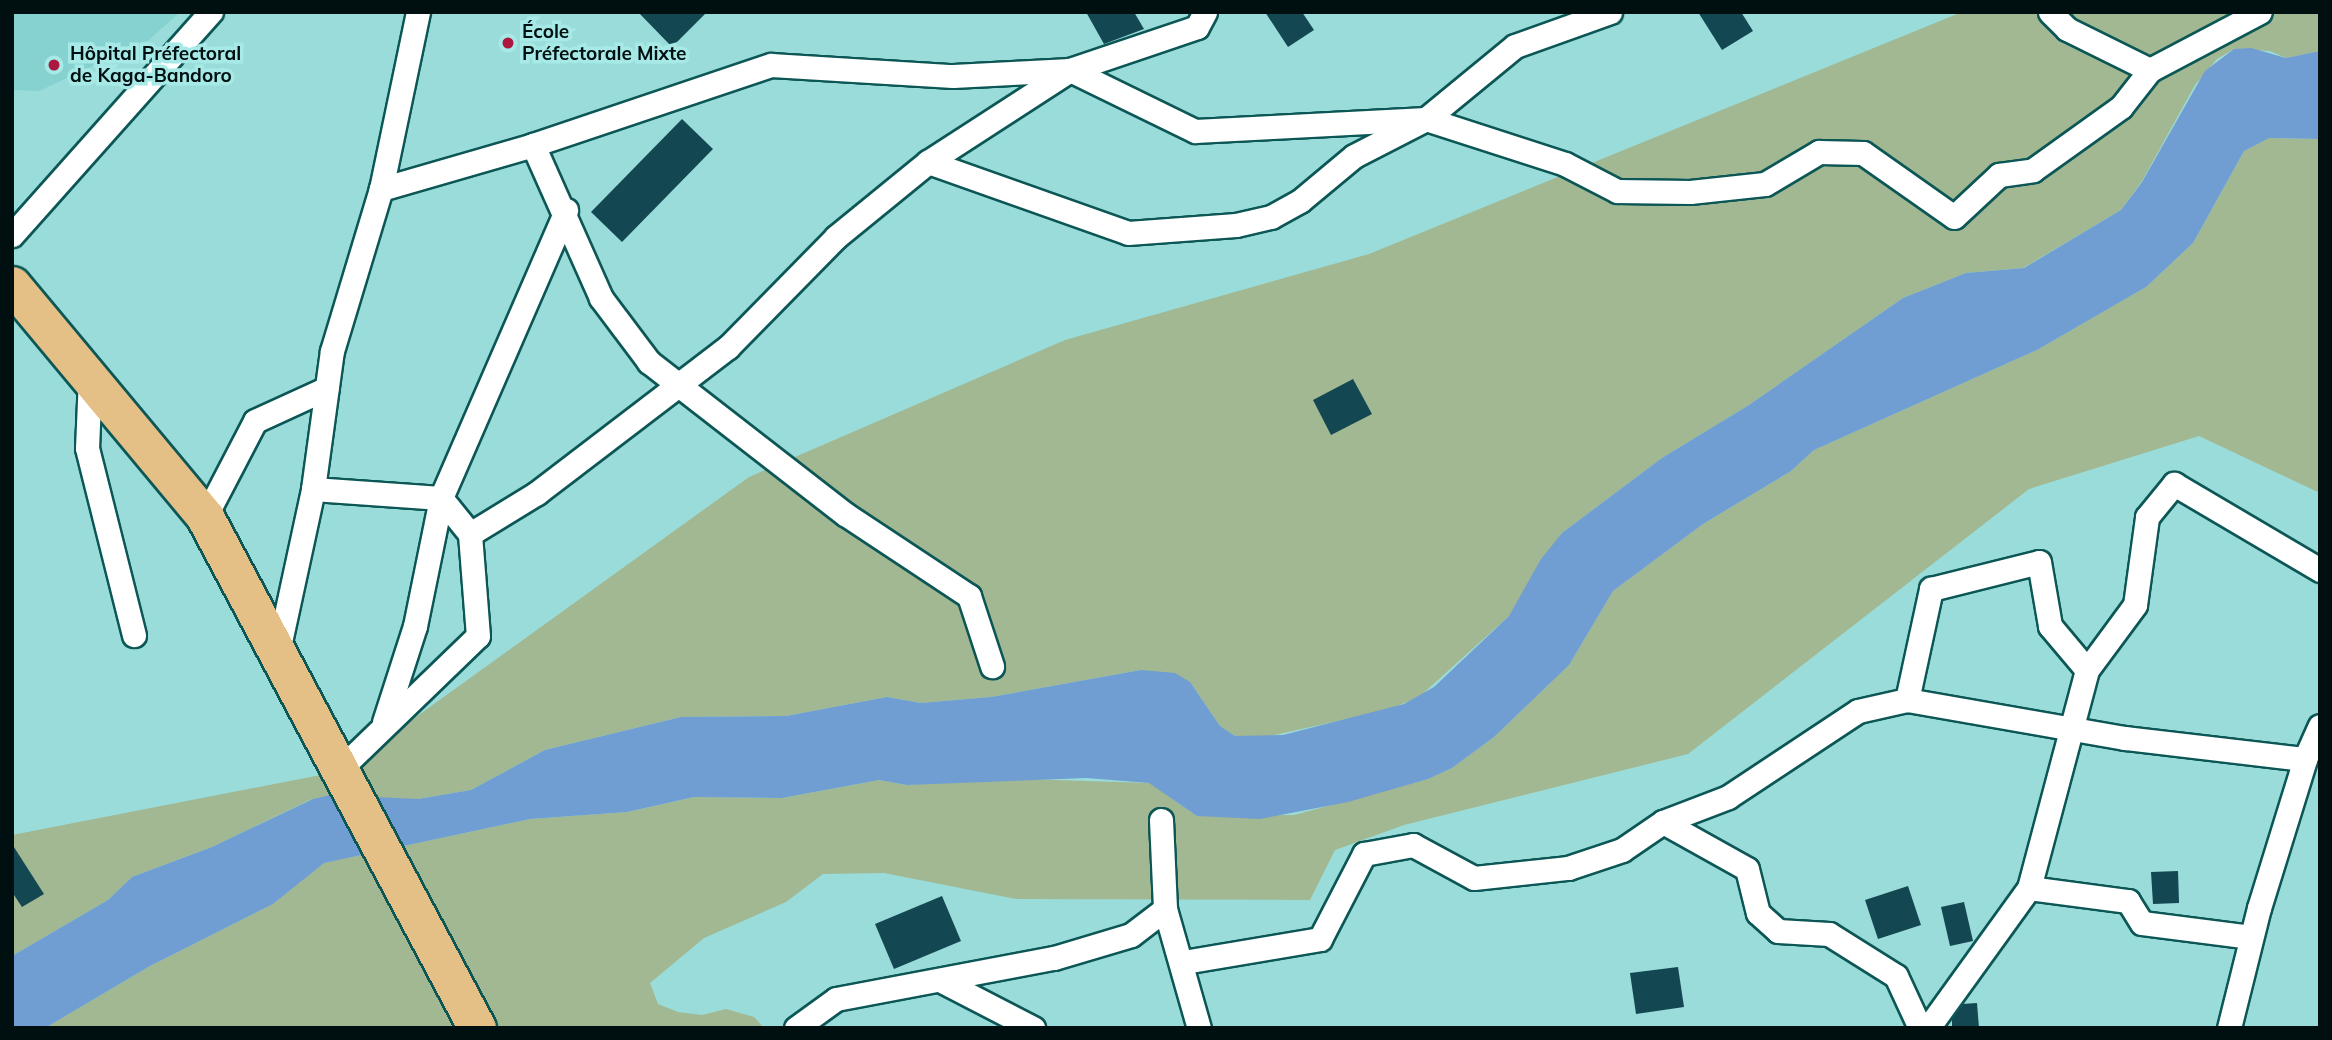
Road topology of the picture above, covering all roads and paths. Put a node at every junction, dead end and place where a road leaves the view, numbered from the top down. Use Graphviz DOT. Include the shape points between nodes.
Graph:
graph roads {
  1 [pos="211,12"];
  2 [pos="418,12"];
  3 [pos="1205,12"];
  4 [pos="1610,12"];
  5 [pos="2050,12"];
  6 [pos="2260,12"];
  7 [pos="1070,69"];
  8 [pos="2150,69"];
  9 [pos="1426,119"];
  10 [pos="533,145"];
  11 [pos="928,162"];
  12 [pos="381,189"];
  13 [pos="566,210"];
  14 [pos="12,235"];
  15 [pos="12,285"];
  16 [pos="90,377"];
  17 [pos="681,383"];
  18 [pos="327,388"];
  19 [pos="313,489"];
  20 [pos="441,498"];
  21 [pos="205,517"];
  22 [pos="470,534"];
  23 [pos="2320,570"];
  24 [pos="134,635"];
  25 [pos="278,656"];
  26 [pos="992,666"];
  27 [pos="2087,670"];
  28 [pos="1907,700"];
  29 [pos="383,725"];
  30 [pos="2320,726"];
  31 [pos="2075,730"];
  32 [pos="2305,759"];
  33 [pos="338,771"];
  34 [pos="1161,820"];
  35 [pos="1663,822"];
  36 [pos="2029,888"];
  37 [pos="1165,909"];
  38 [pos="2251,937"];
  39 [pos="1184,962"];
  40 [pos="940,980"];
  41 [pos="477,1028"];
  42 [pos="796,1028"];
  43 [pos="1033,1028"];
  44 [pos="1199,1028"];
  45 [pos="1920,1028"];
  46 [pos="1928,1028"];
  47 [pos="2229,1028"];
  1 -- 14 [label="street"];
  2 -- 12 [label="street"];
  3 -- 7 [label="street" via="1198,27"];
  4 -- 9 [label="street" via="1515,46"];
  5 -- 8 [label="street" via="2067,29"];
  6 -- 8 [label="street"];
  7 -- 9 [label="street" via="1195,131"];
  7 -- 10 [label="street" via="953,76 771,65"];
  7 -- 11 [label="street"];
  8 -- 9 [label="street" via="2121,107 2033,170 1999,175 1954,217 1863,153 1819,152 1765,184 1690,192 1617,191 1565,164"];
  9 -- 11 [label="street" via="1354,156 1300,201 1271,217 1236,225 1128,233"];
  10 -- 12 [label="street"];
  10 -- 13 [label="street"];
  11 -- 17 [label="street" via="836,237 727,347"];
  12 -- 18 [label="street" via="332,351"];
  13 -- 17 [label="street" via="601,298 649,362"];
  13 -- 20 [label="street"];
  15 -- 16 [label="main road"];
  16 -- 21 [label="main road"];
  16 -- 24 [label="street" via="87,448"];
  17 -- 22 [label="street" via="537,493"];
  17 -- 26 [label="street" via="845,514 969,596"];
  18 -- 19 [label="street"];
  18 -- 21 [label="street" via="255,421"];
  19 -- 20 [label="street"];
  19 -- 25 [label="street"];
  20 -- 22 [label="street"];
  20 -- 29 [label="street" via="415,626"];
  21 -- 25 [label="main road"];
  22 -- 29 [label="street" via="478,636"];
  23 -- 27 [label="street" via="2174,484 2147,517 2135,606"];
  25 -- 33 [label="main road"];
  27 -- 28 [label="street" via="2050,626 2039,562 1931,589"];
  27 -- 31 [label="street"];
  28 -- 31 [label="street"];
  28 -- 35 [label="street" via="1858,711 1728,797"];
  29 -- 33 [label="street"];
  30 -- 32 [label="street"];
  31 -- 32 [label="street"];
  31 -- 36 [label="street"];
  32 -- 38 [label="street"];
  33 -- 41 [label="main road"];
  34 -- 37 [label="street"];
  35 -- 39 [label="street" via="1622,850 1568,868 1474,878 1413,845 1364,854 1320,939"];
  35 -- 45 [label="street" via="1746,869 1758,913 1778,931 1829,934 1896,976"];
  36 -- 38 [label="street" via="2128,901 2142,923"];
  36 -- 46 [label="street"];
  37 -- 39 [label="street"];
  37 -- 40 [label="street" via="1131,935 1054,958"];
  38 -- 47 [label="street"];
  39 -- 44 [label="street"];
  40 -- 42 [label="street" via="836,999"];
  40 -- 43 [label="street"];
}
